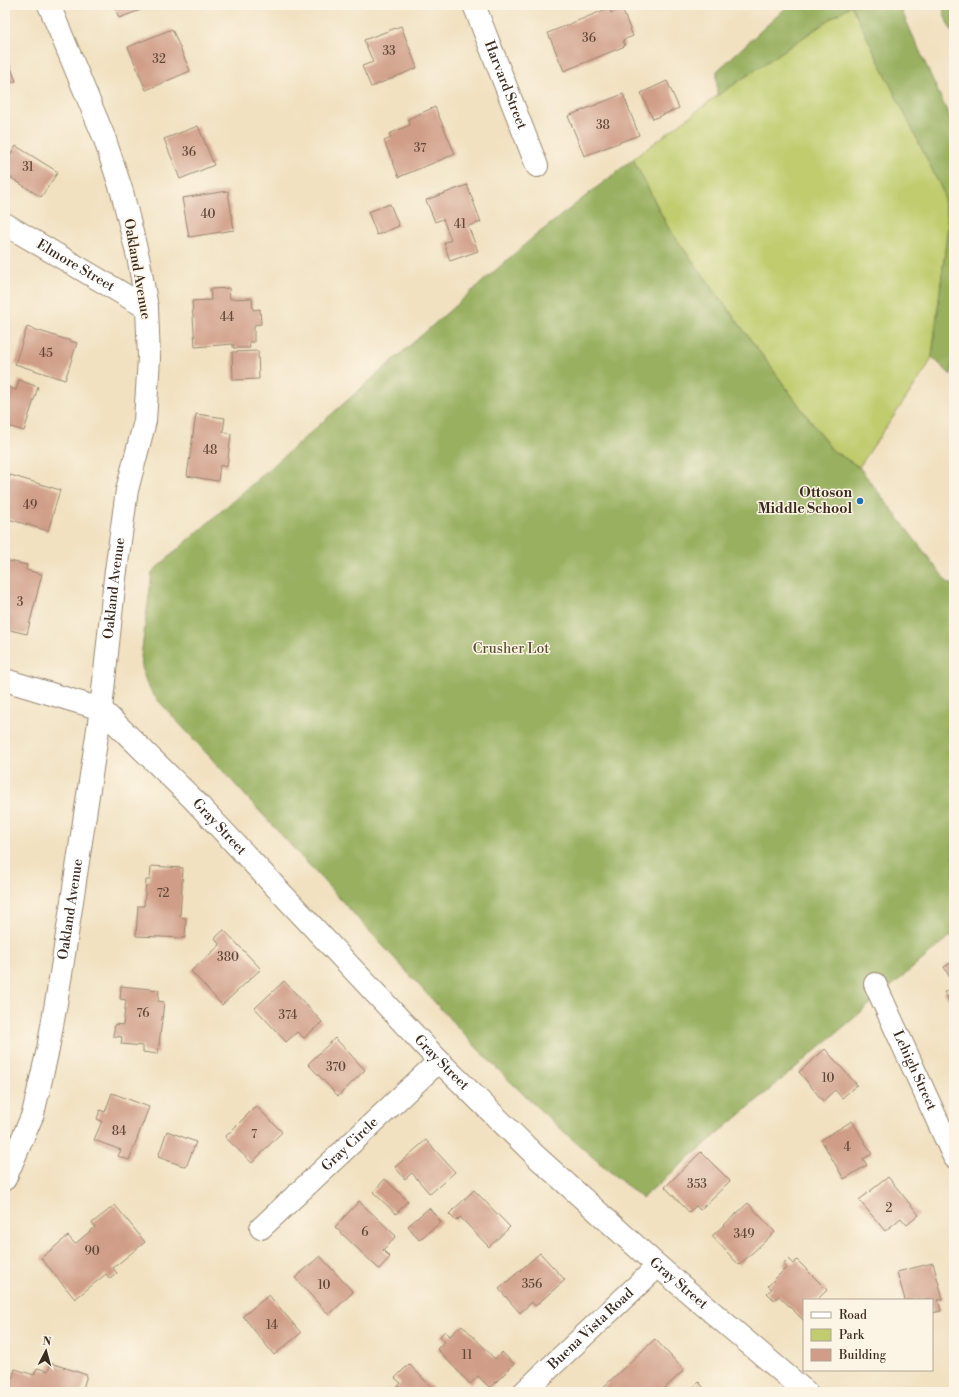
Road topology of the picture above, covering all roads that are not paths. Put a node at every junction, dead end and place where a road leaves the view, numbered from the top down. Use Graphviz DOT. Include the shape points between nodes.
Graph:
graph roads {
  1 [pos="49,5"];
  2 [pos="474,5"];
  3 [pos="537,166"];
  4 [pos="5,224"];
  5 [pos="147,308"];
  6 [pos="5,680"];
  7 [pos="101,709"];
  8 [pos="875,984"];
  9 [pos="439,1061"];
  10 [pos="954,1157"];
  11 [pos="5,1179"];
  12 [pos="261,1228"];
  13 [pos="658,1266"];
  14 [pos="524,1392"];
  15 [pos="806,1392"];
  1 -- 5 [label="street, Oakland Avenue" via="104,137 122,192 139,260"];
  2 -- 3 [label="street, Harvard Street"];
  4 -- 5 [label="street, Elmore Street"];
  5 -- 7 [label="street, Oakland Avenue" via="149,358 145,421 127,490"];
  6 -- 7 [label="street"];
  7 -- 9 [label="street, Gray Street" via="193,799"];
  7 -- 11 [label="street, Oakland Avenue" via="48,1049 33,1114"];
  8 -- 10 [label="street, Lehigh Street"];
  9 -- 12 [label="street, Gray Circle"];
  9 -- 13 [label="street, Gray Street" via="538,1158"];
  13 -- 14 [label="street, Buena Vista Road"];
  13 -- 15 [label="street, Gray Street"];
}
